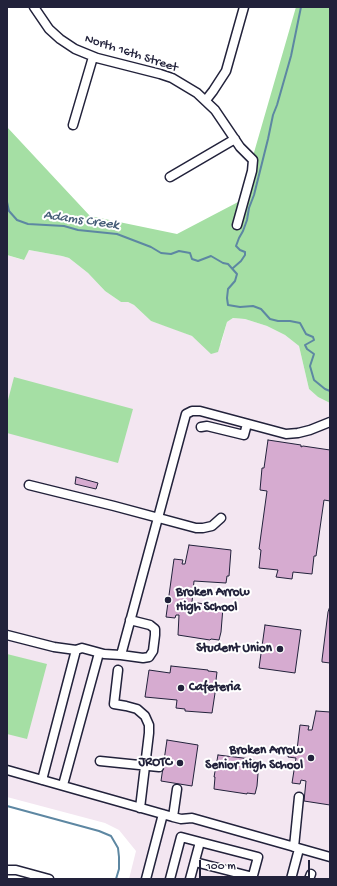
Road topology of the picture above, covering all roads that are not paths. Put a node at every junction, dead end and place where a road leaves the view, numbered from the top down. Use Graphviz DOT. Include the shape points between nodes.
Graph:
graph roads {
  1 [pos="34,7"];
  2 [pos="244,7"];
  3 [pos="93,57"];
  4 [pos="206,100"];
  5 [pos="73,125"];
  6 [pos="235,139"];
  7 [pos="170,176"];
  8 [pos="237,225"];
  9 [pos="330,422"];
  10 [pos="247,424"];
  11 [pos="201,427"];
  12 [pos="29,485"];
  13 [pos="157,517"];
  14 [pos="221,518"];
  15 [pos="130,620"];
  16 [pos="7,635"];
  17 [pos="76,650"];
  18 [pos="99,653"];
  19 [pos="121,655"];
  20 [pos="118,670"];
  21 [pos="100,761"];
  22 [pos="145,765"];
  23 [pos="159,767"];
  24 [pos="7,770"];
  25 [pos="42,780"];
  26 [pos="63,785"];
  27 [pos="177,789"];
  28 [pos="299,797"];
  29 [pos="140,808"];
  30 [pos="163,814"];
  31 [pos="173,817"];
  32 [pos="200,842"];
  33 [pos="296,848"];
  34 [pos="330,858"];
  35 [pos="195,862"];
  36 [pos="7,870"];
  37 [pos="252,878"];
  38 [pos="49,879"];
  39 [pos="146,879"];
  40 [pos="170,879"];
  41 [pos="190,879"];
  42 [pos="291,879"];
  1 -- 3 [label="street, North 16th Street" via="60,39"];
  2 -- 4 [label="street" via="226,71"];
  3 -- 4 [label="street, North 16th Street" via="172,78"];
  3 -- 5 [label="street"];
  4 -- 6 [label="street, North 16th Street"];
  6 -- 7 [label="street"];
  6 -- 8 [label="street, North 16th Street" via="253,160"];
  9 -- 10 [label="street" via="310,430 286,434"];
  10 -- 11 [label="street" via="244,435 207,426"];
  10 -- 13 [label="street" via="200,411 186,414"];
  12 -- 13 [label="street"];
  13 -- 14 [label="street" via="196,528 212,526"];
  13 -- 15 [label="street"];
  15 -- 19 [label="street"];
  15 -- 19 [label="street" via="150,625 155,629 153,651 149,657 143,658"];
  16 -- 17 [label="street"];
  17 -- 18 [label="street" via="82,648"];
  17 -- 25 [label="street"];
  18 -- 19 [label="street"];
  18 -- 26 [label="street"];
  20 -- 22 [label="street" via="114,704 137,710 145,716 149,725"];
  21 -- 22 [label="street"];
  22 -- 23 [label="street"];
  22 -- 29 [label="street"];
  24 -- 25 [label="street"];
  25 -- 26 [label="street"];
  26 -- 29 [label="street"];
  27 -- 31 [label="street"];
  28 -- 33 [label="street"];
  29 -- 30 [label="street"];
  30 -- 31 [label="street"];
  30 -- 39 [label="street"];
  31 -- 33 [label="street" via="192,818"];
  32 -- 35 [label="street"];
  32 -- 37 [label="street" via="258,857"];
  32 -- 40 [label="street" via="181,837"];
  33 -- 34 [label="street"];
  33 -- 42 [label="street"];
  35 -- 37 [label="street"];
  35 -- 41 [label="street"];
  36 -- 38 [label="street"];
}
